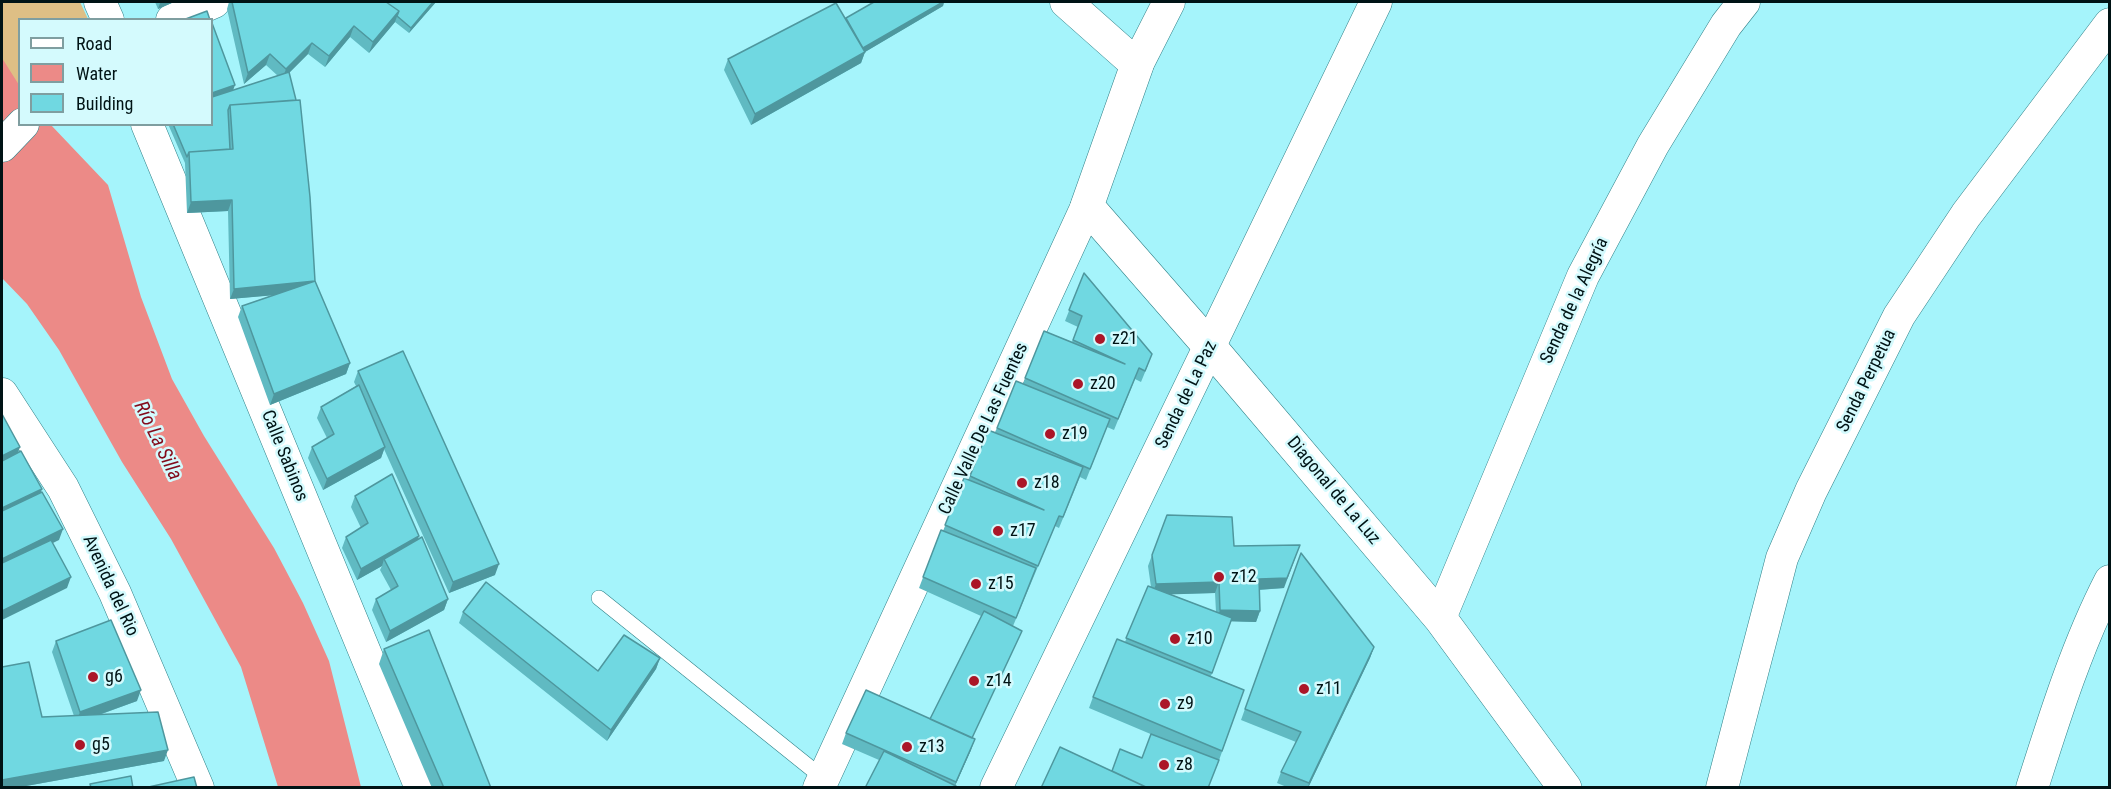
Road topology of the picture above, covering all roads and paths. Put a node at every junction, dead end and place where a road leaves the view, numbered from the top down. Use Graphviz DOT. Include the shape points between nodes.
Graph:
graph roads {
  1 [pos="100,2"];
  2 [pos="214,2"];
  3 [pos="1066,2"];
  4 [pos="1169,2"];
  5 [pos="1376,2"];
  6 [pos="1744,2"];
  7 [pos="107,18"];
  8 [pos="177,18"];
  9 [pos="2109,24"];
  10 [pos="1137,65"];
  11 [pos="21,126"];
  12 [pos="148,126"];
  13 [pos="2,146"];
  14 [pos="1087,206"];
  15 [pos="1210,346"];
  16 [pos="2,394"];
  17 [pos="2109,581"];
  18 [pos="599,598"];
  19 [pos="1440,618"];
  20 [pos="821,783"];
  21 [pos="198,788"];
  22 [pos="421,788"];
  23 [pos="996,788"];
  24 [pos="1565,788"];
  25 [pos="1722,788"];
  26 [pos="2032,788"];
  1 -- 7 [label="street"];
  2 -- 8 [label="street"];
  3 -- 10 [label="street"];
  4 -- 10 [label="street"];
  5 -- 15 [label="street, Senda de La Paz"];
  6 -- 19 [label="street, Senda de la Alegría" via="1653,145 1583,276"];
  9 -- 25 [label="street, Senda Perpetua" via="1965,215 1899,316 1782,558"];
  10 -- 14 [label="street, Calle Valle De Las Fuentes"];
  11 -- 13 [label="street"];
  12 -- 22 [label="street, Calle Sabinos"];
  14 -- 15 [label="street, Diagonal de La Luz"];
  14 -- 20 [label="street, Calle Valle De Las Fuentes"];
  15 -- 19 [label="street, Diagonal de La Luz"];
  15 -- 23 [label="street, Senda de La Paz"];
  16 -- 21 [label="street, Avenida del Rio" via="63,488 116,594"];
  17 -- 26 [label="street" via="2054,719"];
  18 -- 20 [label="lane"];
  19 -- 24 [label="street, Diagonal de La Luz"];
}
